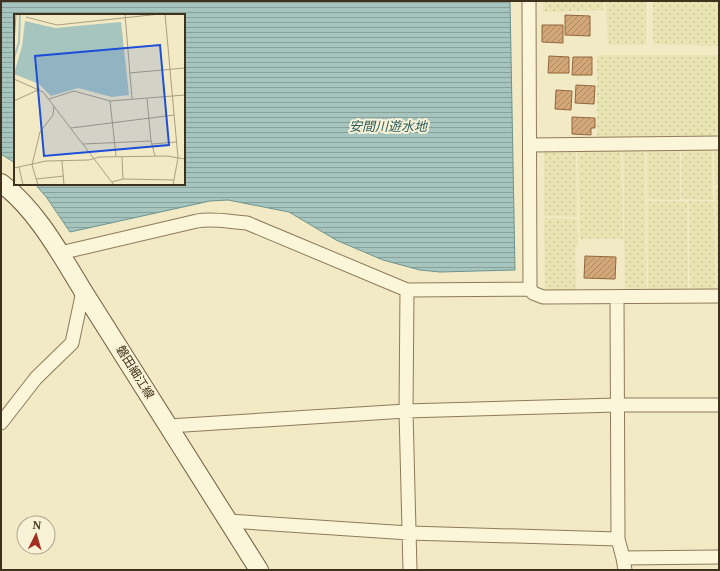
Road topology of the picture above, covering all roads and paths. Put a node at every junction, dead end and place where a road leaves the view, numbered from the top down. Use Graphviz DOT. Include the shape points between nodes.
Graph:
graph roads {
  1 [pos="529,1"];
  2 [pos="719,143"];
  3 [pos="530,145"];
  4 [pos="4,188"];
  5 [pos="60,253"];
  6 [pos="530,289"];
  7 [pos="407,290"];
  8 [pos="83,291"];
  9 [pos="719,296"];
  10 [pos="617,298"];
  11 [pos="617,405"];
  12 [pos="719,405"];
  13 [pos="406,411"];
  14 [pos="1,422"];
  15 [pos="169,426"];
  16 [pos="228,521"];
  17 [pos="409,534"];
  18 [pos="618,539"];
  19 [pos="719,557"];
  20 [pos="624,564"];
  21 [pos="259,570"];
  22 [pos="410,570"];
  1 -- 3 [label="street"];
  2 -- 3 [label="street"];
  3 -- 6 [label="street"];
  4 -- 5 [label="main road, 磐田細江線" via="26,206"];
  5 -- 7 [label="street" via="205,220 247,223"];
  5 -- 8 [label="main road, 磐田細江線"];
  6 -- 7 [label="street"];
  6 -- 10 [label="street" via="543,297"];
  7 -- 13 [label="street"];
  8 -- 14 [label="street" via="72,343 36,378"];
  8 -- 15 [label="main road, 磐田細江線"];
  9 -- 10 [label="street"];
  10 -- 11 [label="street"];
  11 -- 12 [label="street"];
  11 -- 13 [label="street"];
  11 -- 18 [label="street"];
  13 -- 15 [label="street"];
  13 -- 17 [label="street"];
  15 -- 16 [label="main road, 磐田細江線"];
  16 -- 17 [label="street"];
  16 -- 21 [label="main road, 磐田細江線"];
  17 -- 18 [label="street"];
  17 -- 22 [label="street"];
  18 -- 20 [label="street"];
  19 -- 20 [label="street"];
}
